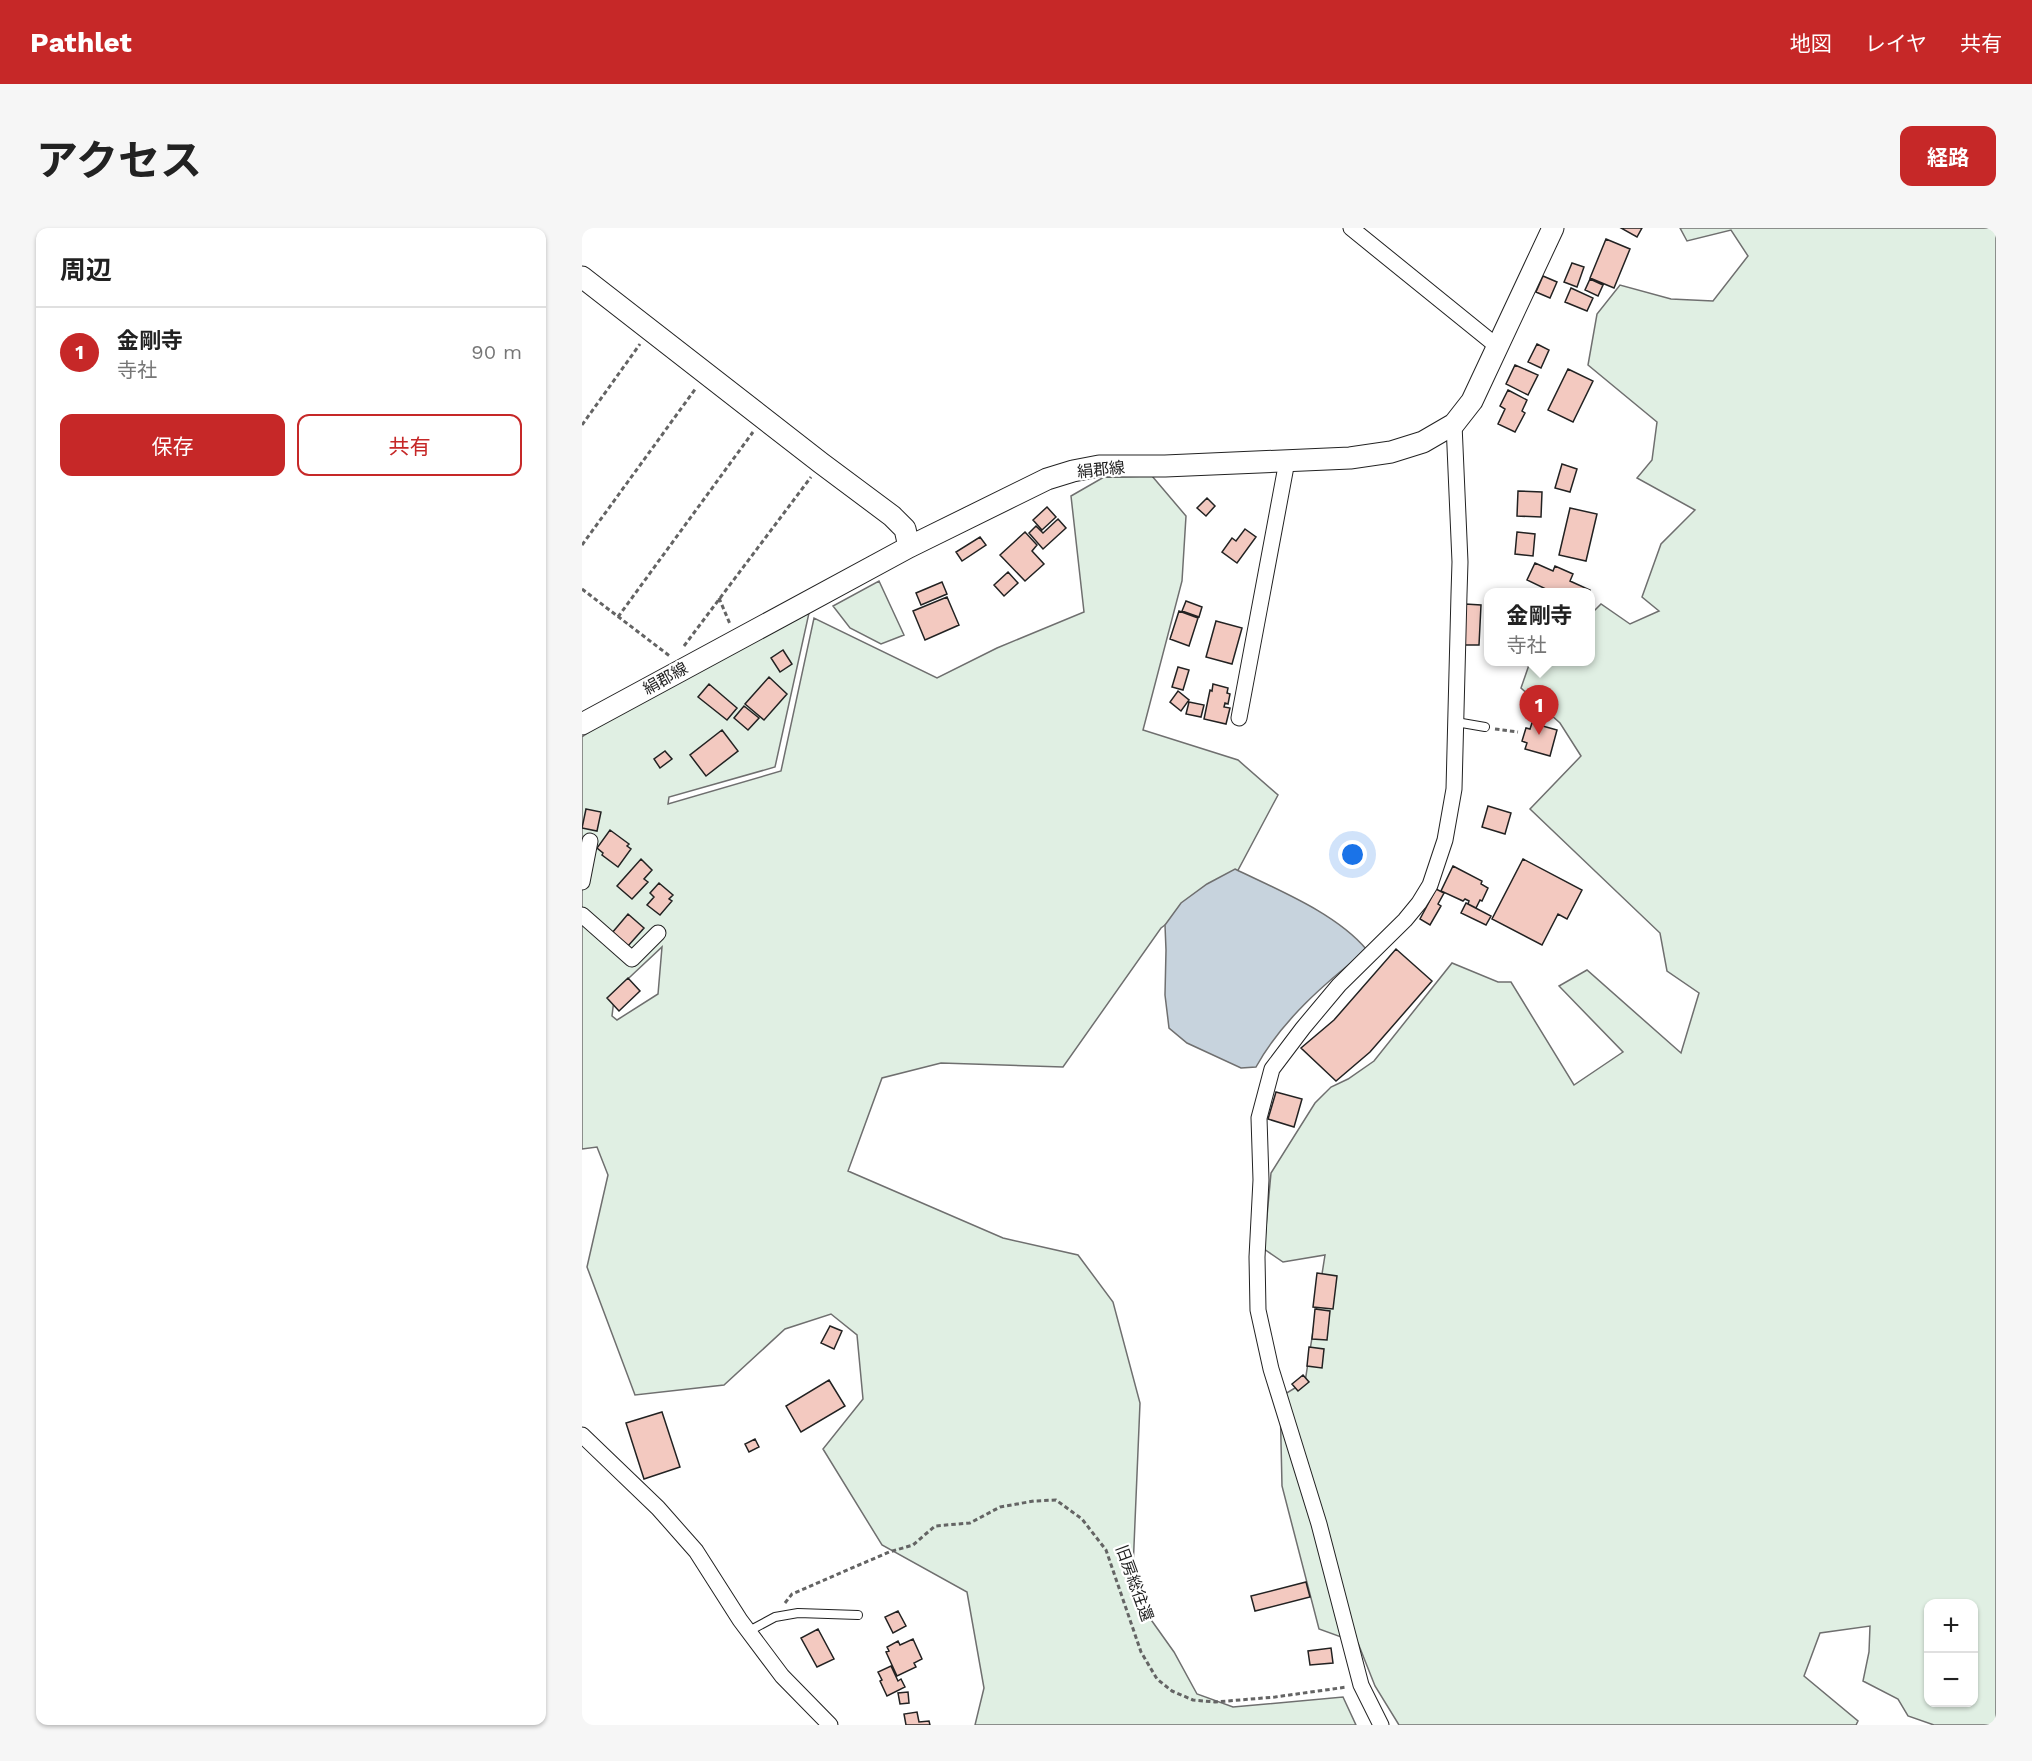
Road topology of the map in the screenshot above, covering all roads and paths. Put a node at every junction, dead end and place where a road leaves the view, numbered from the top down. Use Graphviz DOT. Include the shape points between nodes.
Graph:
graph roads {
  1 [pos="1351,228"];
  2 [pos="1553,228"];
  3 [pos="582,277"];
  4 [pos="650,331"];
  5 [pos="1498,346"];
  6 [pos="706,374"];
  7 [pos="763,418"];
  8 [pos="1454,424"];
  9 [pos="582,425"];
  10 [pos="1287,461"];
  11 [pos="821,463"];
  12 [pos="582,545"];
  13 [pos="909,547"];
  14 [pos="582,589"];
  15 [pos="719,598"];
  16 [pos="618,617"];
  17 [pos="737,639"];
  18 [pos="684,646"];
  19 [pos="684,668"];
  20 [pos="1239,717"];
  21 [pos="1456,722"];
  22 [pos="582,724"];
  23 [pos="1485,727"];
  24 [pos="1518,732"];
  25 [pos="590,841"];
  26 [pos="582,882"];
  27 [pos="582,915"];
  28 [pos="658,933"];
  29 [pos="582,1435"];
  30 [pos="858,1615"];
  31 [pos="775,1617"];
  32 [pos="749,1631"];
  33 [pos="1361,1685"];
  34 [pos="830,1725"];
  35 [pos="1381,1725"];
  1 -- 5 [label="street"];
  2 -- 5 [label="main road, 絹郡線"];
  3 -- 4 [label="main road"];
  4 -- 6 [label="main road"];
  4 -- 9 [label="path"];
  5 -- 8 [label="main road, 絹郡線" via="1472,401"];
  6 -- 7 [label="main road"];
  6 -- 12 [label="path"];
  7 -- 11 [label="main road"];
  7 -- 16 [label="path"];
  8 -- 10 [label="main road, 絹郡線" via="1423,442 1390,452"];
  8 -- 21 [label="street" via="1460,561"];
  10 -- 13 [label="main road, 絹郡線" via="1099,466 1073,471 1047,479"];
  10 -- 20 [label="street"];
  11 -- 13 [label="main road" via="892,516 905,529"];
  11 -- 15 [label="path"];
  13 -- 17 [label="main road, 絹郡線"];
  14 -- 16 [label="path"];
  15 -- 17 [label="path"];
  15 -- 18 [label="path"];
  16 -- 19 [label="path"];
  17 -- 19 [label="main road, 絹郡線"];
  19 -- 22 [label="main road, 絹郡線"];
  21 -- 23 [label="lane"];
  21 -- 33 [label="street" via="1454,789 1445,840 1430,885 1405,920 1339,985 1284,1053 1272,1070 1259,1118 1258,1311"];
  23 -- 24 [label="path"];
  25 -- 26 [label="street"];
  27 -- 28 [label="street" via="632,959"];
  29 -- 32 [label="street" via="696,1551"];
  30 -- 31 [label="lane" via="798,1612"];
  31 -- 32 [label="lane"];
  31 -- 33 [label="path, 旧房総往還" via="792,1594 912,1545 935,1526 969,1523 1000,1507 1056,1500 1082,1519 1106,1550 1141,1652 1157,1679 1172,1690 1193,1700 1215,1702"];
  32 -- 34 [label="street" via="782,1676"];
  33 -- 35 [label="street"];
}
